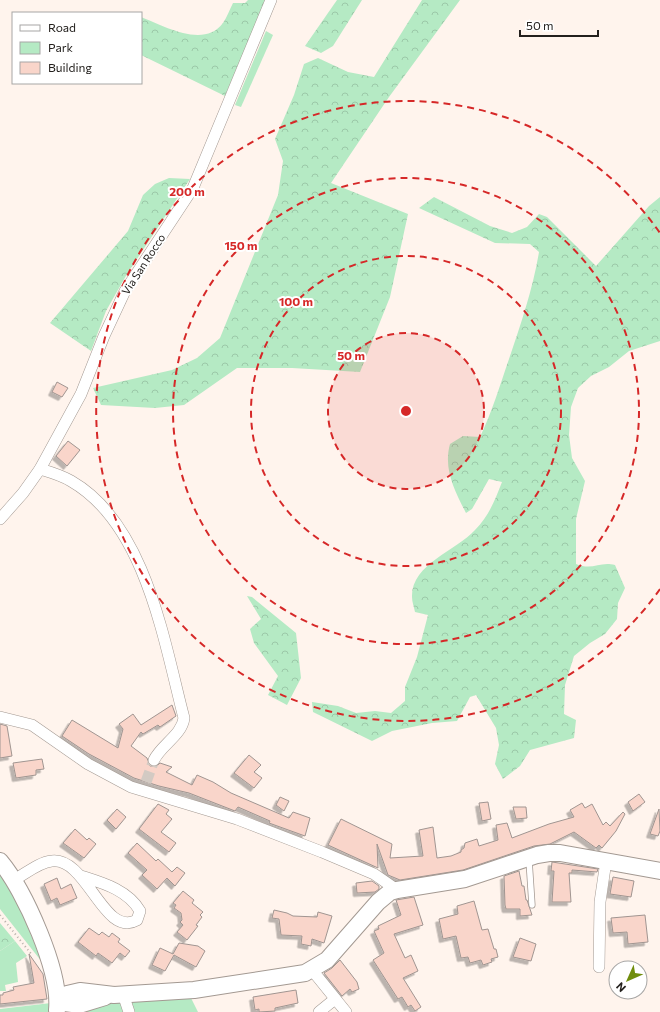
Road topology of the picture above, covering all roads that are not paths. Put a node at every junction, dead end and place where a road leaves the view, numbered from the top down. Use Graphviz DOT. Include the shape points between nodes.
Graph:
graph roads {
  1 [pos="271,0"];
  2 [pos="40,469"];
  3 [pos="0,519"];
  4 [pos="0,717"];
  5 [pos="154,760"];
  6 [pos="528,858"];
  7 [pos="0,861"];
  8 [pos="606,862"];
  9 [pos="660,871"];
  10 [pos="81,876"];
  11 [pos="14,880"];
  12 [pos="397,890"];
  13 [pos="532,905"];
  14 [pos="51,965"];
  15 [pos="599,967"];
  16 [pos="312,970"];
  17 [pos="119,995"];
  18 [pos="335,999"];
  19 [pos="76,1003"];
  20 [pos="58,1007"];
  21 [pos="129,1012"];
  22 [pos="319,1012"];
  23 [pos="346,1012"];
  1 -- 2 [label="street, Via San Rocco" via="192,188 125,291 81,394"];
  2 -- 3 [label="street, Via San Rocco"];
  2 -- 5 [label="street" via="71,480 95,500 130,547 148,585 184,718 182,727 159,750"];
  4 -- 12 [label="street" via="32,725 88,764 125,785 144,787 237,819 374,874"];
  6 -- 8 [label="street" via="560,853"];
  6 -- 12 [label="street" via="465,879"];
  6 -- 13 [label="lane"];
  7 -- 11 [label="street"];
  8 -- 9 [label="street"];
  8 -- 15 [label="street" via="600,902"];
  10 -- 10 [label="street" via="106,911 126,922 137,920 140,911 127,896 112,887"];
  10 -- 11 [label="street" via="65,863 52,861 44,862"];
  11 -- 14 [label="street"];
  12 -- 16 [label="street" via="383,897 335,952"];
  14 -- 19 [label="street" via="70,987"];
  14 -- 20 [label="street"];
  16 -- 17 [label="street" via="298,975 228,986"];
  16 -- 18 [label="street"];
  17 -- 19 [label="street"];
  17 -- 21 [label="street"];
  18 -- 22 [label="street"];
  18 -- 23 [label="street"];
  19 -- 20 [label="street" via="67,994"];
}
